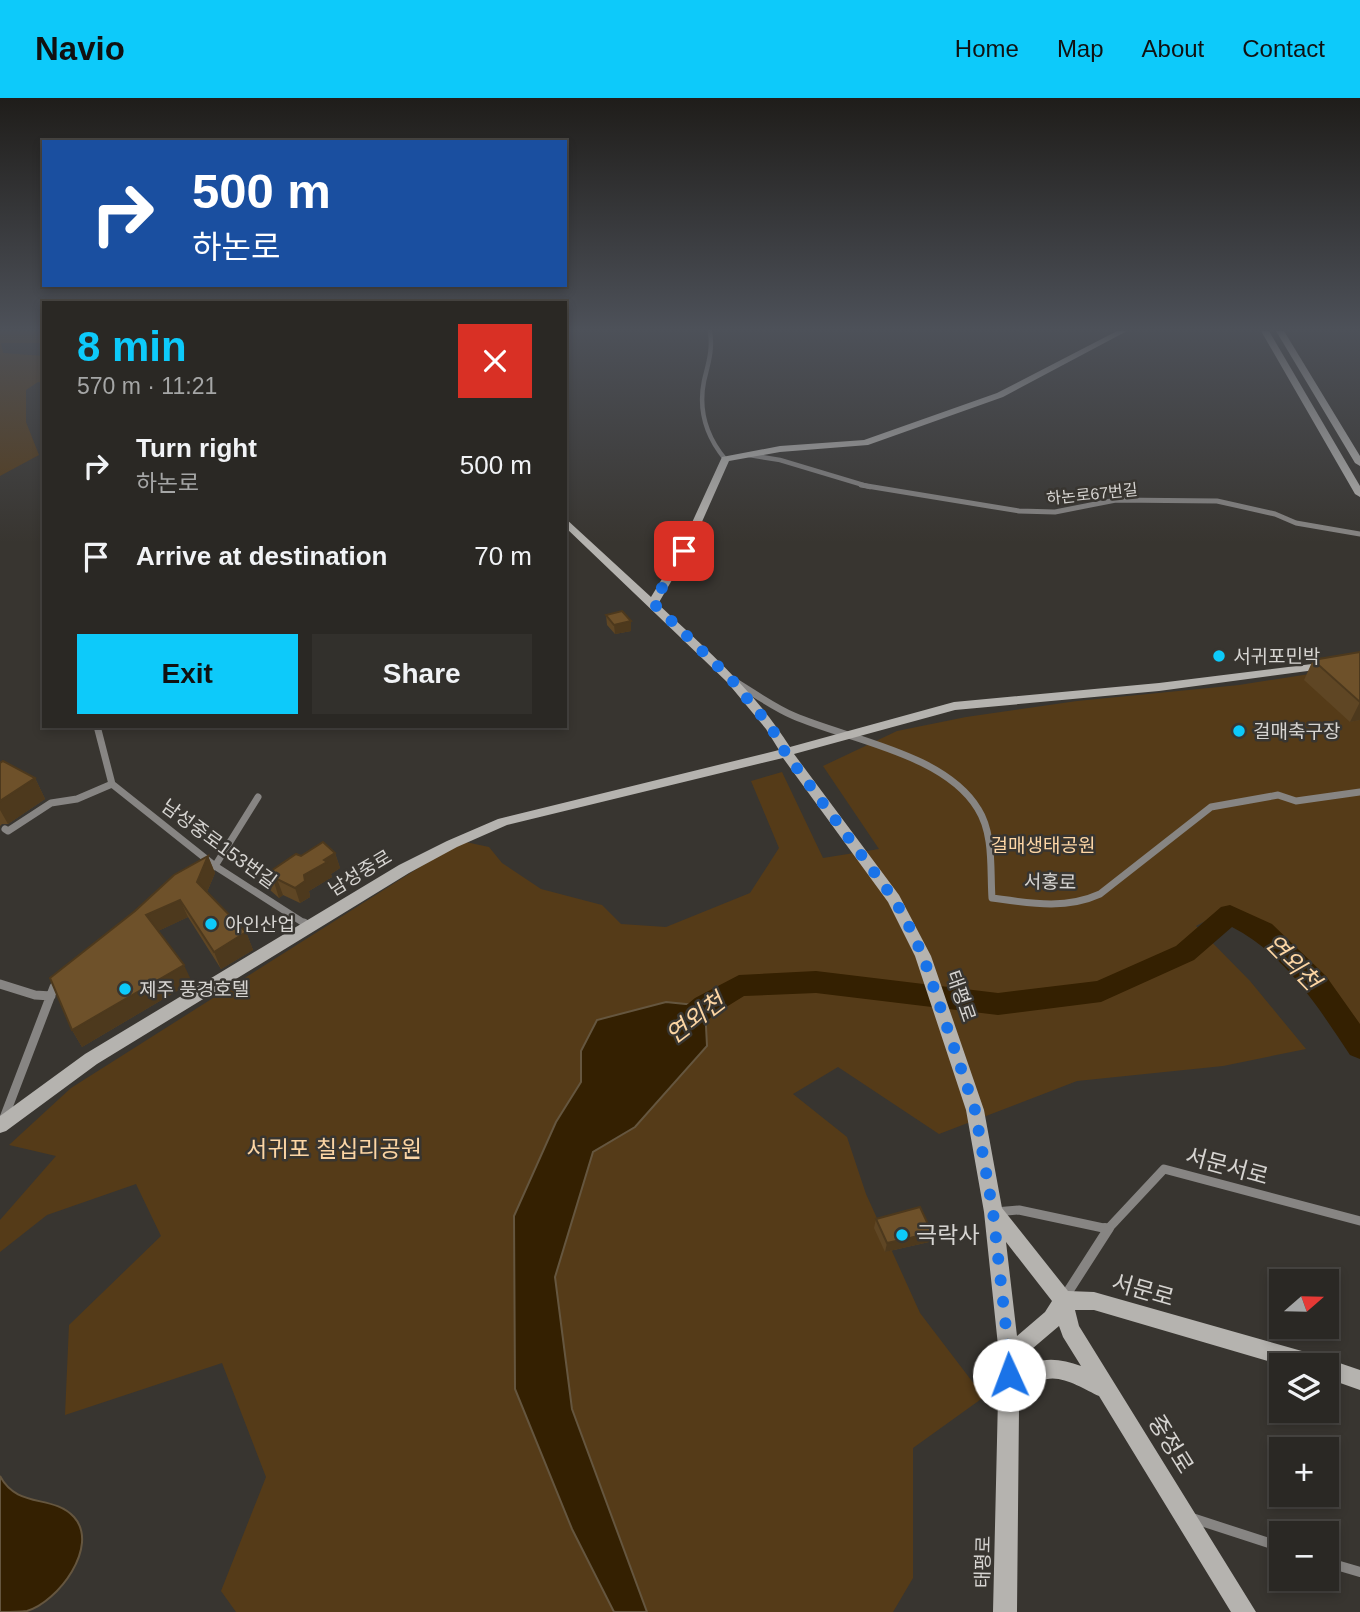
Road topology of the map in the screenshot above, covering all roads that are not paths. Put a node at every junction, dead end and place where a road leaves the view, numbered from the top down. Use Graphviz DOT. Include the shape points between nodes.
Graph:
graph roads {
  1 [pos="704,402"];
  2 [pos="981,402"];
  3 [pos="1306,402"];
  4 [pos="1323,402"];
  5 [pos="745,454"];
  6 [pos="725,459"];
  7 [pos="1360,463"];
  8 [pos="1360,494"];
  9 [pos="567,524"];
  10 [pos="1360,534"];
  11 [pos="653,603"];
  12 [pos="1360,661"];
  13 [pos="731,679"];
  14 [pos="98,728"];
  15 [pos="845,734"];
  16 [pos="785,752"];
  17 [pos="113,784"];
  18 [pos="1360,792"];
  19 [pos="258,797"];
  20 [pos="5,829"];
  21 [pos="215,866"];
  22 [pos="197,877"];
  23 [pos="309,926"];
  24 [pos="74,973"];
  25 [pos="0,985"];
  26 [pos="51,996"];
  27 [pos="1,1126"];
  28 [pos="993,1212"];
  29 [pos="1360,1221"];
  30 [pos="1108,1229"];
  31 [pos="1063,1300"];
  32 [pos="1274,1353"];
  33 [pos="1009,1355"];
  34 [pos="1339,1373"];
  35 [pos="1360,1380"];
  36 [pos="1105,1388"];
  37 [pos="1008,1406"];
  38 [pos="1185,1516"];
  39 [pos="1269,1543"];
  40 [pos="1339,1566"];
  41 [pos="1360,1572"];
  42 [pos="1005,1612"];
  43 [pos="1244,1612"];
  1 -- 6 [label="street" via="705,429"];
  2 -- 5 [label="street" via="865,443"];
  3 -- 8 [label="street"];
  4 -- 7 [label="street"];
  5 -- 6 [label="street"];
  5 -- 10 [label="street, 하논로67번길" via="864,486 1019,511 1055,512 1116,500 1217,501"];
  6 -- 11 [label="street" via="684,551"];
  9 -- 11 [label="street, 태평로"];
  11 -- 13 [label="street, 태평로"];
  12 -- 15 [label="street" via="1159,687 954,706"];
  13 -- 15 [label="street" via="767,703"];
  13 -- 16 [label="street, 태평로" via="771,727"];
  14 -- 17 [label="street"];
  15 -- 16 [label="street"];
  15 -- 18 [label="street, 서홍로" via="940,774 970,798 983,822 992,898 1071,904 1090,900 1211,807 1278,795 1296,801"];
  16 -- 23 [label="street, 남성중로" via="503,822 404,869"];
  16 -- 28 [label="street, 태평로" via="894,899 923,956 975,1110"];
  17 -- 20 [label="street" via="78,799 51,803"];
  17 -- 21 [label="street, 남성중로153번길"];
  19 -- 21 [label="street"];
  21 -- 22 [label="street"];
  21 -- 23 [label="street, 남성중로153번길"];
  23 -- 27 [label="street, 남성중로" via="91,1059"];
  24 -- 26 [label="street" via="54,987"];
  25 -- 26 [label="street"];
  26 -- 27 [label="street"];
  28 -- 30 [label="street" via="1020,1210"];
  28 -- 31 [label="street"];
  28 -- 33 [label="street, 태평로"];
  29 -- 30 [label="street, 서문서로" via="1164,1169"];
  30 -- 31 [label="street, 서문서로"];
  31 -- 32 [label="street, 서문로" via="1094,1301"];
  31 -- 33 [label="street" via="1052,1319"];
  31 -- 36 [label="street, 중정로" via="1070,1330"];
  33 -- 37 [label="street, 태평로"];
  34 -- 35 [label="street"];
  36 -- 37 [label="street" via="1068,1372 1044,1370 1031,1375"];
  36 -- 38 [label="street, 중정로"];
  37 -- 42 [label="street, 태평로"];
  38 -- 39 [label="street"];
  38 -- 43 [label="street, 중정로"];
  40 -- 41 [label="street"];
}
